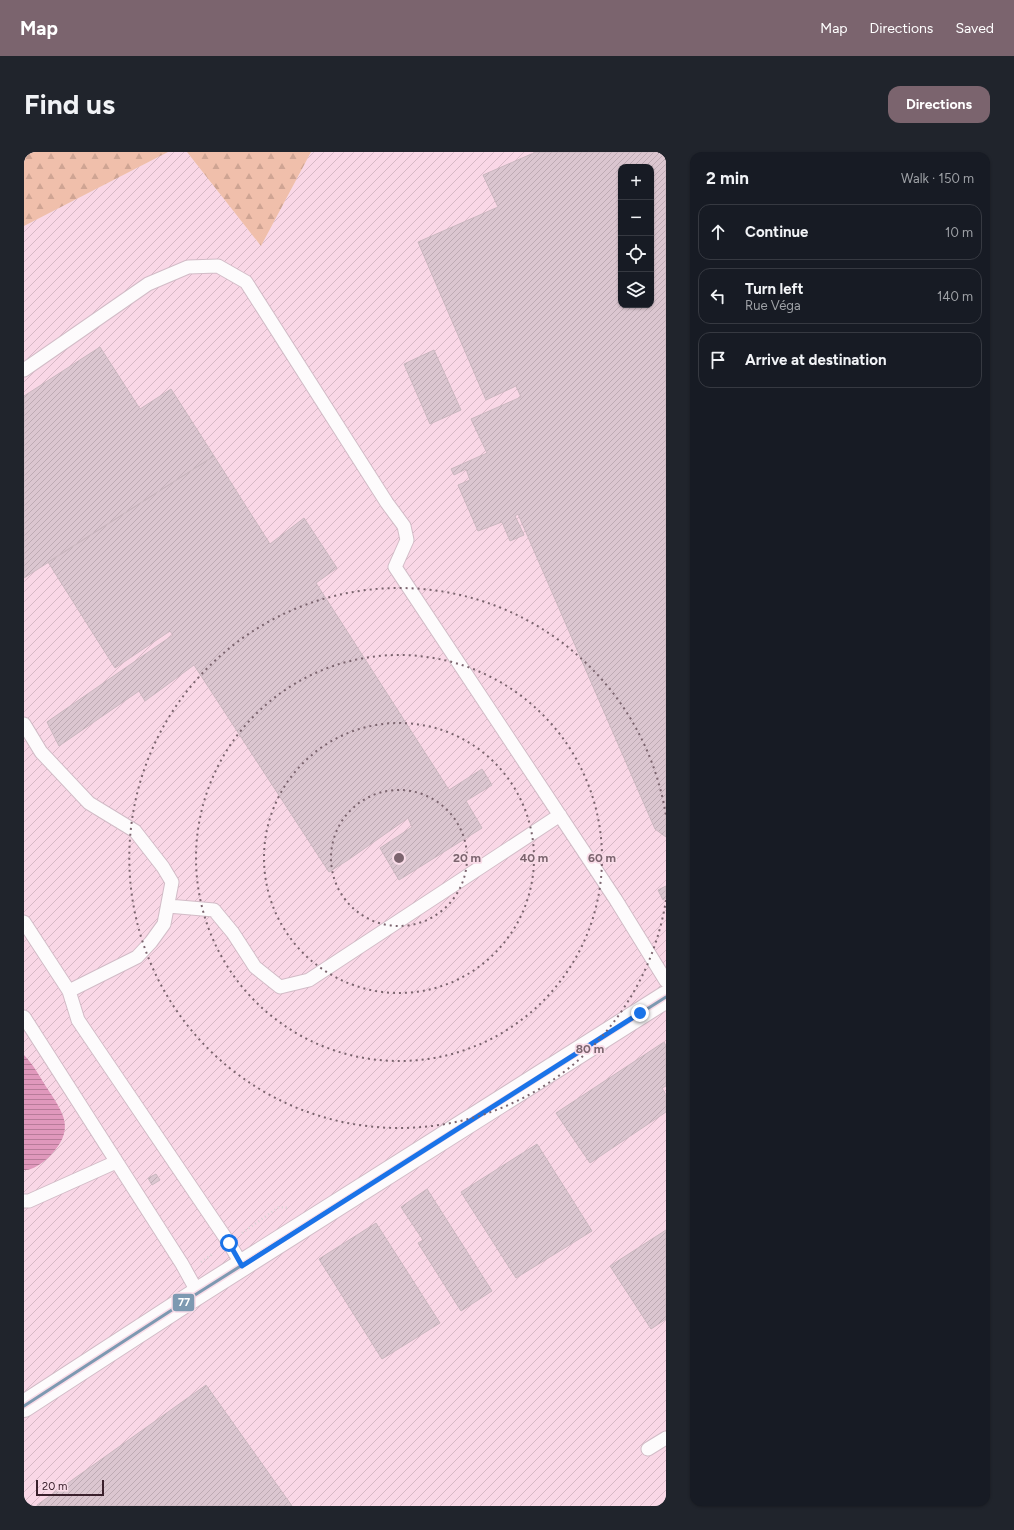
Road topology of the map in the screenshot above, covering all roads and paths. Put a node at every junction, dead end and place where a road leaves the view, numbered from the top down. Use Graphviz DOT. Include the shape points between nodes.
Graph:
graph roads {
  1 [pos="24,370"];
  2 [pos="24,724"];
  3 [pos="560,815"];
  4 [pos="168,906"];
  5 [pos="24,922"];
  6 [pos="666,981"];
  7 [pos="69,992"];
  8 [pos="666,997"];
  9 [pos="25,1021"];
  10 [pos="116,1162"];
  11 [pos="24,1201"];
  12 [pos="242,1266"];
  13 [pos="198,1293"];
  14 [pos="24,1406"];
  15 [pos="666,1438"];
  16 [pos="648,1449"];
  1 -- 3 [label="lane" via="148,284 188,267 218,266 246,282 404,526 407,540 395,567"];
  2 -- 4 [label="lane" via="41,752 89,803 135,831 172,882"];
  3 -- 4 [label="lane" via="309,980 280,987 255,967 214,910"];
  3 -- 6 [label="lane"];
  4 -- 7 [label="lane" via="164,924 137,957"];
  5 -- 7 [label="lane"];
  7 -- 12 [label="lane" via="78,1020"];
  8 -- 12 [label="street"];
  9 -- 10 [label="lane"];
  10 -- 11 [label="lane"];
  10 -- 13 [label="lane"];
  12 -- 13 [label="street"];
  13 -- 14 [label="street"];
  15 -- 16 [label="lane"];
}
